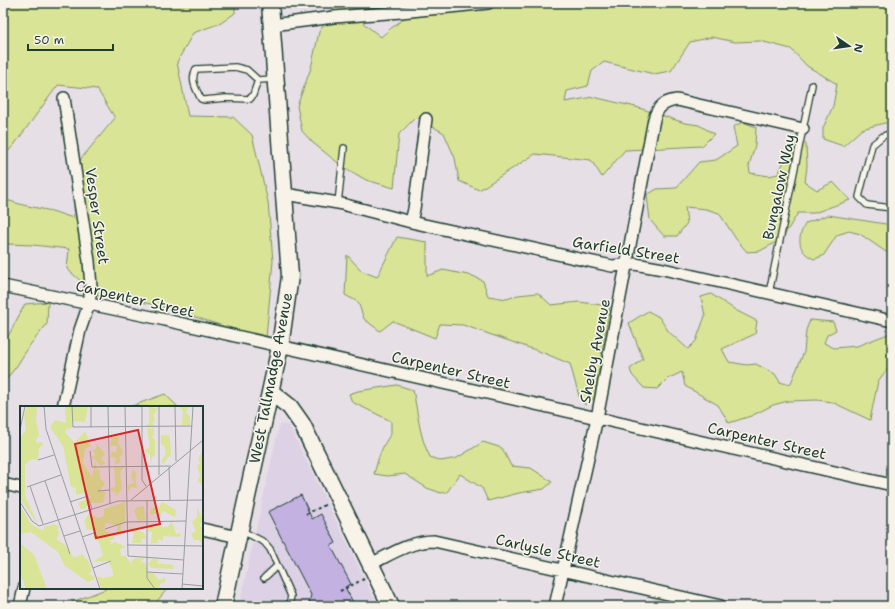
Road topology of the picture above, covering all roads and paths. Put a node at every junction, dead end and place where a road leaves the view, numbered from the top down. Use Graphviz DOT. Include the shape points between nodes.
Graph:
graph roads {
  1 [pos="270,3"];
  2 [pos="488,3"];
  3 [pos="400,8"];
  4 [pos="272,25"];
  5 [pos="276,79"];
  6 [pos="258,80"];
  7 [pos="812,85"];
  8 [pos="64,98"];
  9 [pos="426,120"];
  10 [pos="803,129"];
  11 [pos="892,133"];
  12 [pos="344,148"];
  13 [pos="285,194"];
  14 [pos="338,204"];
  15 [pos="892,208"];
  16 [pos="411,222"];
  17 [pos="626,264"];
  18 [pos="3,286"];
  19 [pos="769,294"];
  20 [pos="89,304"];
  21 [pos="892,321"];
  22 [pos="280,347"];
  23 [pos="271,392"];
  24 [pos="63,406"];
  25 [pos="597,418"];
  26 [pos="3,484"];
  27 [pos="892,485"];
  28 [pos="20,488"];
  29 [pos="325,505"];
  30 [pos="306,514"];
  31 [pos="203,529"];
  32 [pos="239,534"];
  33 [pos="371,564"];
  34 [pos="277,566"];
  35 [pos="563,571"];
  36 [pos="264,578"];
  37 [pos="361,580"];
  38 [pos="24,589"];
  39 [pos="340,591"];
  40 [pos="20,606"];
  41 [pos="223,606"];
  42 [pos="289,606"];
  43 [pos="391,606"];
  44 [pos="555,606"];
  45 [pos="721,606"];
  1 -- 4 [label="main road, West Tallmadge Avenue"];
  2 -- 3 [label="street"];
  3 -- 4 [label="street"];
  4 -- 5 [label="main road, West Tallmadge Avenue"];
  5 -- 6 [label="lane"];
  5 -- 13 [label="main road, West Tallmadge Avenue"];
  6 -- 6 [label="lane" via="247,70 235,67 196,69 193,80 198,94 204,100 250,99"];
  7 -- 10 [label="lane, Bungalow Way"];
  8 -- 20 [label="street, Vesper Street" via="89,261"];
  9 -- 16 [label="street"];
  10 -- 17 [label="street, Shelby Avenue" via="686,101 664,103 654,119"];
  10 -- 19 [label="lane, Bungalow Way"];
  11 -- 15 [label="lane" via="883,136 872,145 859,197 867,205"];
  12 -- 14 [label="lane"];
  13 -- 14 [label="street, Garfield Street"];
  13 -- 22 [label="main road, West Tallmadge Avenue" via="290,276"];
  14 -- 16 [label="street, Garfield Street"];
  16 -- 17 [label="street, Garfield Street" via="612,266"];
  17 -- 19 [label="street, Garfield Street" via="663,269"];
  17 -- 25 [label="street, Shelby Avenue"];
  18 -- 20 [label="street, Carpenter Street"];
  19 -- 21 [label="street, Garfield Street"];
  20 -- 22 [label="street, Carpenter Street"];
  20 -- 24 [label="street, Vesper Street" via="80,330"];
  22 -- 23 [label="main road, West Tallmadge Avenue"];
  22 -- 25 [label="street, Carpenter Street"];
  23 -- 32 [label="main road, West Tallmadge Avenue"];
  23 -- 33 [label="main road" via="290,407 302,424"];
  25 -- 27 [label="street, Carpenter Street"];
  25 -- 35 [label="street, Shelby Avenue"];
  26 -- 28 [label="street"];
  29 -- 30 [label="path"];
  31 -- 32 [label="street"];
  32 -- 34 [label="lane" via="264,542"];
  32 -- 41 [label="main road, West Tallmadge Avenue"];
  33 -- 35 [label="street, Carlysle Street" via="415,543 434,541"];
  33 -- 43 [label="main road"];
  34 -- 36 [label="lane"];
  34 -- 42 [label="lane" via="291,596"];
  35 -- 44 [label="street, Shelby Avenue"];
  35 -- 45 [label="street, Carlysle Street"];
  37 -- 39 [label="path"];
  38 -- 40 [label="street"];
}
